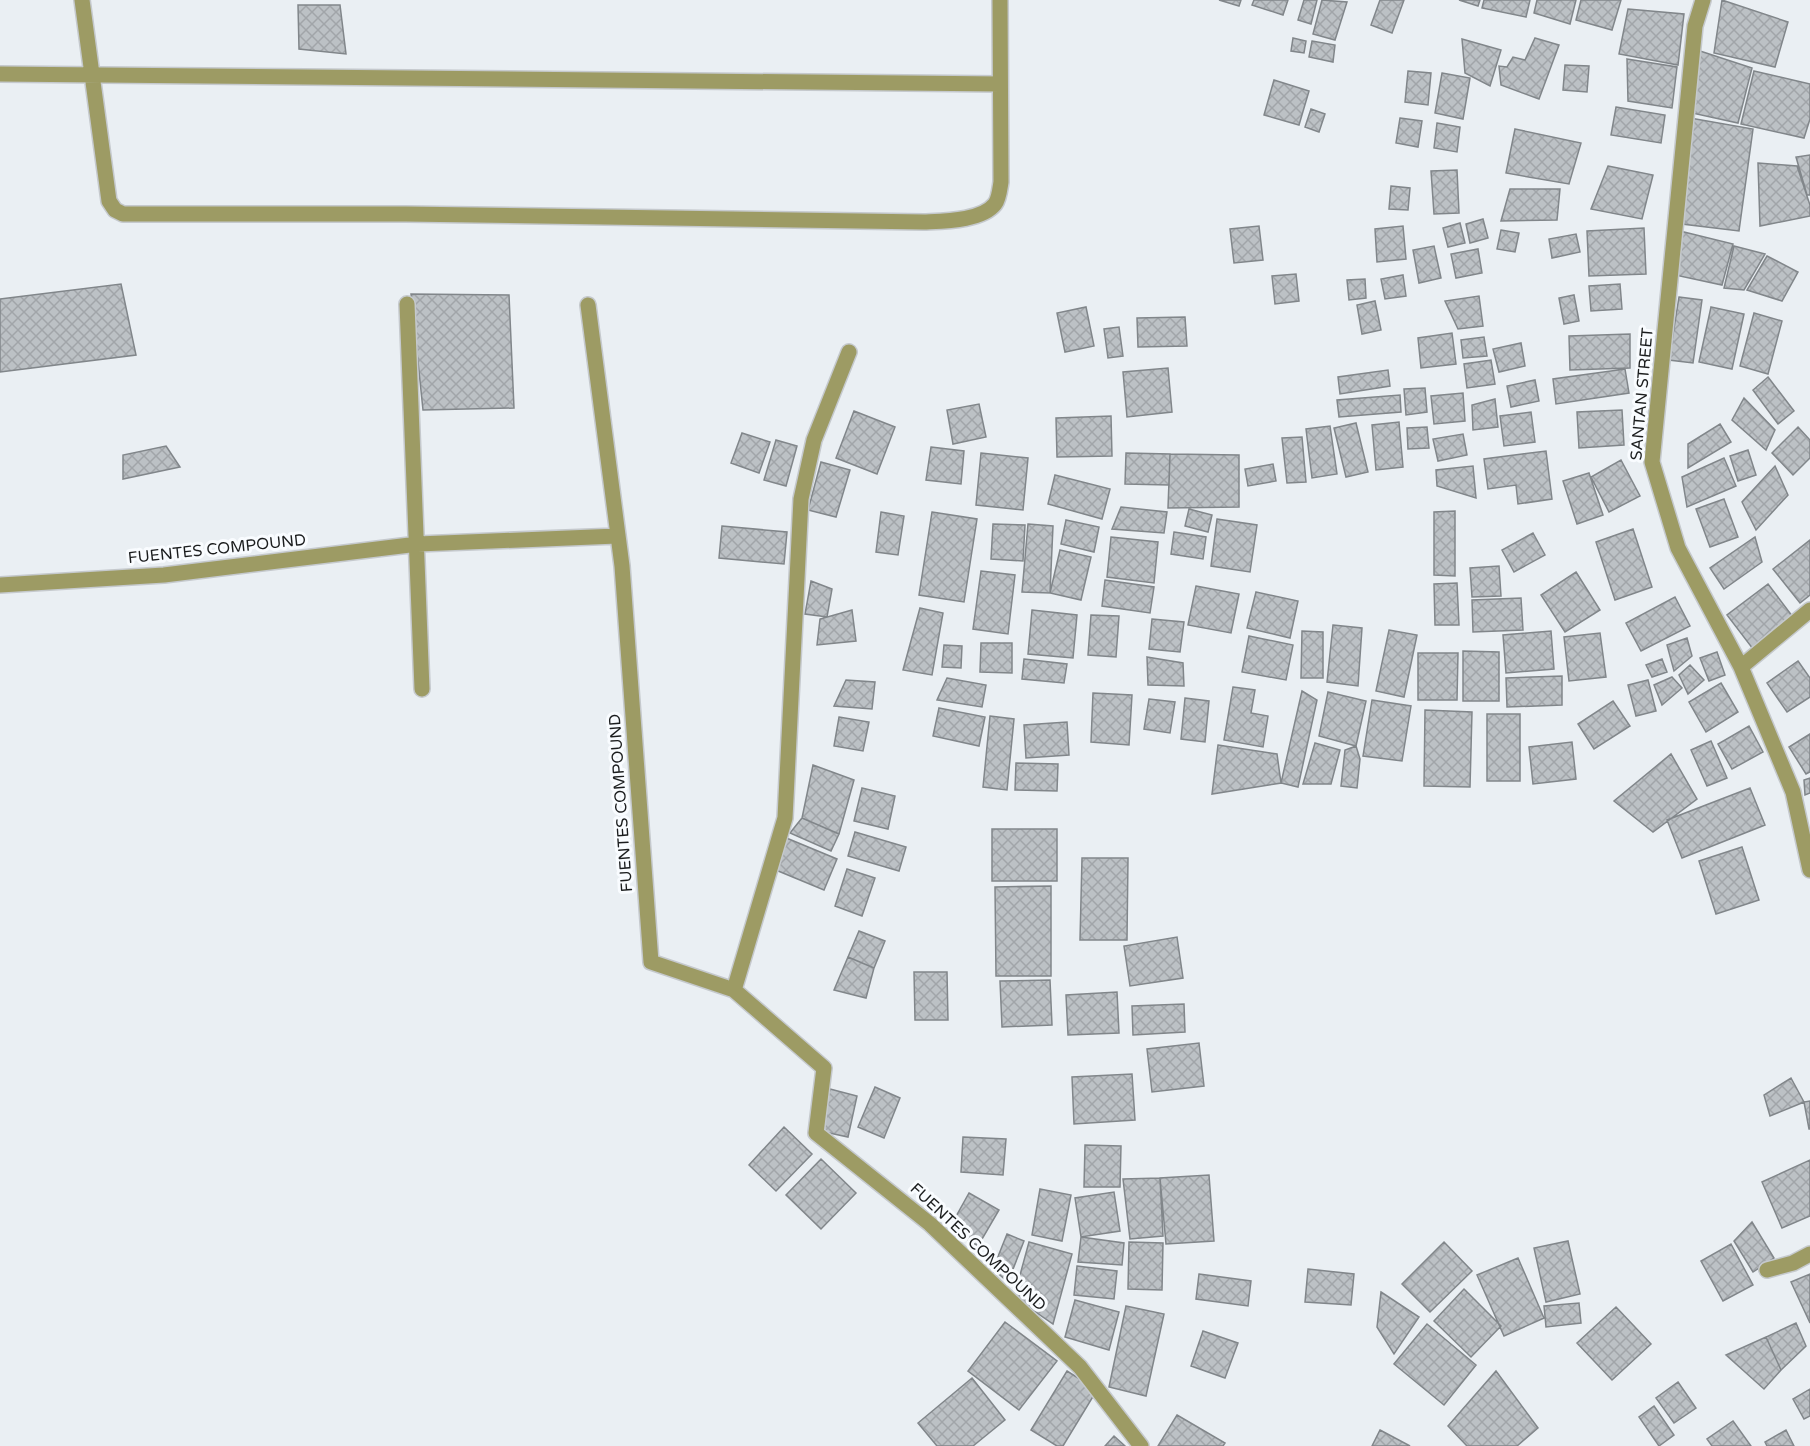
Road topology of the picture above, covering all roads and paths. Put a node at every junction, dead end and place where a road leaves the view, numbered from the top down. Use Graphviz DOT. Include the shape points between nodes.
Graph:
graph roads {
  1 [pos="82,0"];
  2 [pos="1000,0"];
  3 [pos="1703,0"];
  4 [pos="0,74"];
  5 [pos="92,75"];
  6 [pos="1000,84"];
  7 [pos="407,304"];
  8 [pos="588,305"];
  9 [pos="849,352"];
  10 [pos="616,536"];
  11 [pos="418,544"];
  12 [pos="0,585"];
  13 [pos="1810,610"];
  14 [pos="1741,667"];
  15 [pos="422,689"];
  16 [pos="1810,870"];
  17 [pos="734,990"];
  18 [pos="1810,1254"];
  19 [pos="1767,1270"];
  20 [pos="1141,1446"];
  1 -- 5 [label="street"];
  2 -- 6 [label="street"];
  3 -- 14 [label="street, SANTAN STREET" via="1695,26 1652,462 1678,548"];
  4 -- 5 [label="street"];
  5 -- 6 [label="street"];
  5 -- 6 [label="street" via="110,201 123,214 406,213 924,222 960,220 987,212 996,203 1001,182"];
  7 -- 11 [label="street"];
  8 -- 10 [label="street"];
  9 -- 17 [label="street" via="814,440 801,499 784,818"];
  10 -- 11 [label="street, FUENTES COMPOUND"];
  10 -- 17 [label="street, FUENTES COMPOUND" via="622,566 651,962"];
  11 -- 12 [label="street, FUENTES COMPOUND" via="164,575"];
  11 -- 15 [label="street"];
  13 -- 14 [label="street"];
  14 -- 16 [label="street, SANTAN STREET" via="1793,792"];
  17 -- 20 [label="street, FUENTES COMPOUND" via="824,1068 816,1133 930,1224 1080,1367"];
  18 -- 19 [label="street"];
}
